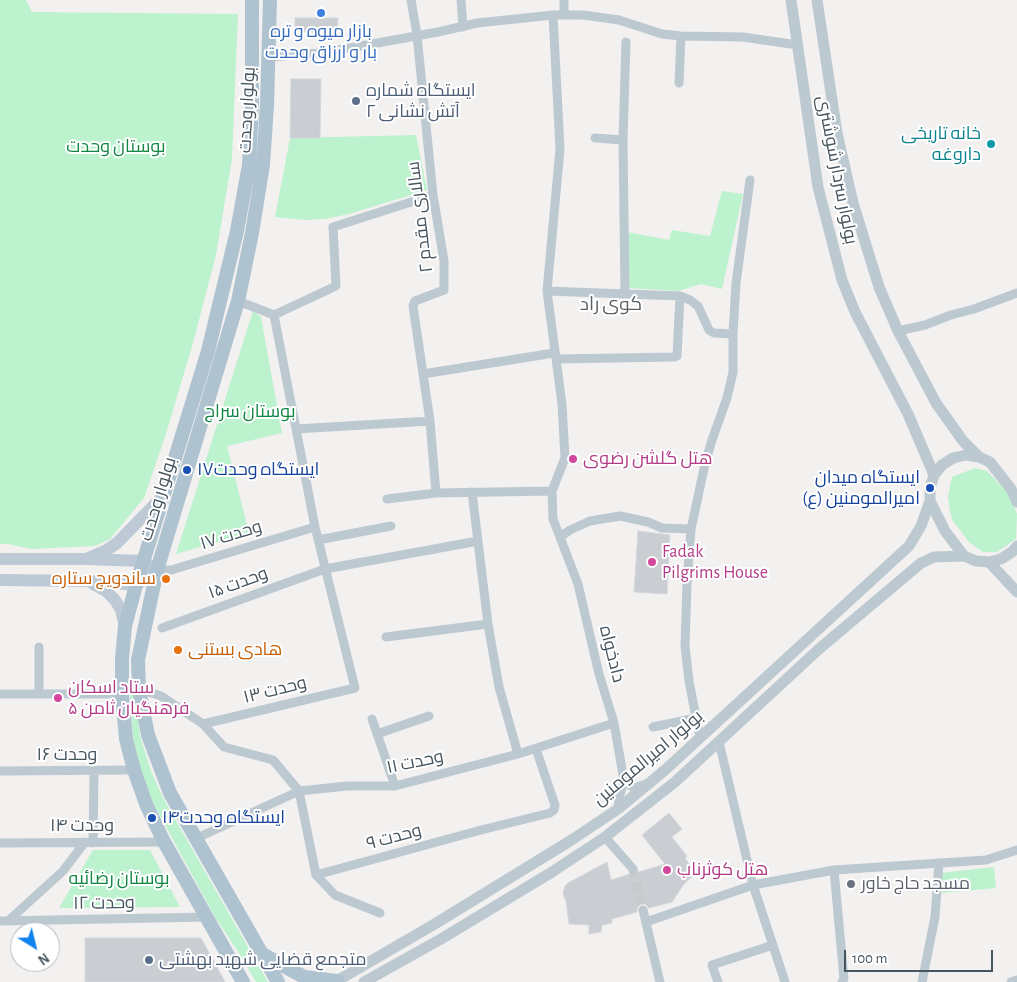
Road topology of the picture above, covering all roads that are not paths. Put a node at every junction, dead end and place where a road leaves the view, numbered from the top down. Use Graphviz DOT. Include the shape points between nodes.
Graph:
graph roads {
  1 [pos="252,0"];
  2 [pos="270,0"];
  3 [pos="411,0"];
  4 [pos="461,0"];
  5 [pos="564,0"];
  6 [pos="792,0"];
  7 [pos="817,0"];
  8 [pos="553,15"];
  9 [pos="564,15"];
  10 [pos="463,26"];
  11 [pos="417,35"];
  12 [pos="681,36"];
  13 [pos="626,42"];
  14 [pos="798,45"];
  15 [pos="269,58"];
  16 [pos="679,83"];
  17 [pos="595,138"];
  18 [pos="623,140"];
  19 [pos="750,180"];
  20 [pos="433,195"];
  21 [pos="547,291"];
  22 [pos="1017,293"];
  23 [pos="625,294"];
  24 [pos="680,296"];
  25 [pos="238,301"];
  26 [pos="274,314"];
  27 [pos="898,331"];
  28 [pos="733,334"];
  29 [pos="555,356"];
  30 [pos="423,374"];
  31 [pos="430,421"];
  32 [pos="296,429"];
  33 [pos="979,457"];
  34 [pos="934,475"];
  35 [pos="552,490"];
  36 [pos="472,492"];
  37 [pos="436,493"];
  38 [pos="162,497"];
  39 [pos="387,499"];
  40 [pos="930,501"];
  41 [pos="1017,502"];
  42 [pos="390,526"];
  43 [pos="315,527"];
  44 [pos="691,529"];
  45 [pos="560,537"];
  46 [pos="318,540"];
  47 [pos="478,541"];
  48 [pos="1017,546"];
  49 [pos="964,556"];
  50 [pos="0,559"];
  51 [pos="86,559"];
  52 [pos="143,561"];
  53 [pos="989,562"];
  54 [pos="325,569"];
  55 [pos="156,570"];
  56 [pos="0,580"];
  57 [pos="87,581"];
  58 [pos="136,586"];
  59 [pos="1017,592"];
  60 [pos="488,624"];
  61 [pos="125,626"];
  62 [pos="162,628"];
  63 [pos="386,637"];
  64 [pos="39,647"];
  65 [pos="139,689"];
  66 [pos="0,694"];
  67 [pos="39,694"];
  68 [pos="122,694"];
  69 [pos="429,716"];
  70 [pos="696,718"];
  71 [pos="372,719"];
  72 [pos="614,723"];
  73 [pos="203,724"];
  74 [pos="653,727"];
  75 [pos="377,734"];
  76 [pos="700,738"];
  77 [pos="720,742"];
  78 [pos="536,749"];
  79 [pos="518,754"];
  80 [pos="134,770"];
  81 [pos="0,771"];
  82 [pos="94,771"];
  83 [pos="624,781"];
  84 [pos="649,784"];
  85 [pos="396,786"];
  86 [pos="299,790"];
  87 [pos="618,809"];
  88 [pos="605,837"];
  89 [pos="197,838"];
  90 [pos="164,842"];
  91 [pos="0,843"];
  92 [pos="89,843"];
  93 [pos="1017,850"];
  94 [pos="939,863"];
  95 [pos="633,869"];
  96 [pos="834,870"];
  97 [pos="316,875"];
  98 [pos="753,885"];
  99 [pos="643,910"];
  100 [pos="380,913"];
  101 [pos="208,918"];
  102 [pos="4,921"];
  103 [pos="646,922"];
  104 [pos="773,945"];
  105 [pos="264,955"];
  106 [pos="1017,980"];
  107 [pos="242,981"];
  108 [pos="278,982"];
  109 [pos="336,982"];
  110 [pos="364,982"];
  111 [pos="660,982"];
  112 [pos="718,982"];
  113 [pos="785,982"];
  114 [pos="842,982"];
  115 [pos="922,982"];
  116 [pos="1011,982"];
  1 -- 38 [label="main road, بولوار وحدت" via="249,165 208,351"];
  2 -- 15 [label="main road, بولوار وحدت"];
  3 -- 11 [label="street, سالاری مقدم ۲"];
  4 -- 10 [label="street"];
  5 -- 9 [label="street"];
  6 -- 14 [label="street, بولوار سردار شوشتری"];
  7 -- 27 [label="street, بولوار سردار شوشتری" via="837,132 852,202 879,288"];
  8 -- 9 [label="street"];
  8 -- 10 [label="street"];
  8 -- 21 [label="street" via="560,150"];
  9 -- 12 [label="street" via="619,20 662,34"];
  10 -- 11 [label="street"];
  11 -- 15 [label="street"];
  11 -- 20 [label="street, سالاری مقدم ۲"];
  12 -- 14 [label="street" via="743,38"];
  12 -- 16 [label="street"];
  13 -- 18 [label="street"];
  14 -- 34 [label="street, بولوار سردار شوشتری" via="818,187 842,280 908,414"];
  15 -- 25 [label="main road, بولوار وحدت" via="263,165"];
  17 -- 18 [label="street"];
  18 -- 23 [label="street"];
  19 -- 28 [label="street" via="736,283"];
  20 -- 26 [label="street" via="333,227 336,286"];
  20 -- 30 [label="street, سالاری مقدم ۲" via="445,288 413,303"];
  21 -- 23 [label="street"];
  21 -- 29 [label="street"];
  22 -- 27 [label="street"];
  23 -- 24 [label="street"];
  24 -- 28 [label="street" via="698,306 709,330"];
  24 -- 29 [label="street" via="677,356"];
  25 -- 26 [label="street"];
  25 -- 55 [label="main road, بولوار وحدت"];
  26 -- 32 [label="street"];
  27 -- 33 [label="street, بولوار سردار شوشتری" via="936,403 963,441"];
  28 -- 44 [label="street" via="733,372 705,464"];
  29 -- 30 [label="street"];
  29 -- 35 [label="street" via="565,458"];
  30 -- 31 [label="street, سالاری مقدم ۲"];
  31 -- 32 [label="street"];
  31 -- 37 [label="street, سالاری مقدم ۲"];
  32 -- 43 [label="street"];
  33 -- 34 [label="street" via="953,458"];
  33 -- 41 [label="street, بولوار سردار شوشتری" via="990,462"];
  34 -- 40 [label="street, بولوار امیرالمومنین"];
  35 -- 36 [label="street"];
  35 -- 45 [label="street, دادخواه" via="553,519"];
  36 -- 37 [label="street"];
  36 -- 47 [label="street"];
  37 -- 39 [label="street"];
  38 -- 51 [label="main road" via="117,543"];
  38 -- 52 [label="main road, بولوار وحدت"];
  40 -- 49 [label="street"];
  40 -- 76 [label="street, بولوار امیرالمومنین" via="909,546"];
  42 -- 46 [label="street"];
  43 -- 46 [label="street"];
  43 -- 55 [label="street, وحدت ۱۷" via="171,570"];
  44 -- 45 [label="street" via="662,528 620,516 590,521"];
  44 -- 70 [label="street" via="685,646"];
  45 -- 72 [label="street, دادخواه" via="578,584"];
  46 -- 54 [label="street"];
  47 -- 54 [label="street, وحدت ۱۵"];
  47 -- 60 [label="street"];
  48 -- 53 [label="street" via="1001,559"];
  49 -- 53 [label="street, بولوار امیرالمومنین"];
  49 -- 77 [label="street, بولوار امیرالمومنین" via="934,557 921,563 819,648"];
  50 -- 51 [label="main road"];
  51 -- 52 [label="main road"];
  51 -- 57 [label="main road" via="95,571"];
  52 -- 55 [label="main road"];
  52 -- 58 [label="main road, بولوار وحدت"];
  53 -- 59 [label="street"];
  54 -- 62 [label="street, وحدت ۱۵"];
  54 -- 73 [label="street, وحدت ۱۳" via="355,688"];
  55 -- 58 [label="main road"];
  55 -- 65 [label="main road, بولوار وحدت" via="138,660"];
  56 -- 57 [label="main road"];
  57 -- 58 [label="main road"];
  57 -- 61 [label="main road" via="115,600"];
  58 -- 61 [label="main road, بولوار وحدت"];
  60 -- 63 [label="street"];
  60 -- 79 [label="street" via="499,686"];
  61 -- 68 [label="main road, بولوار وحدت"];
  64 -- 67 [label="street"];
  65 -- 73 [label="street" via="162,696"];
  65 -- 89 [label="main road, بولوار وحدت" via="148,734 170,793"];
  66 -- 67 [label="street"];
  67 -- 68 [label="street"];
  68 -- 80 [label="main road, بولوار وحدت" via="126,739"];
  69 -- 75 [label="street"];
  70 -- 74 [label="street"];
  70 -- 76 [label="street"];
  71 -- 75 [label="street"];
  72 -- 78 [label="street, وحدت ۱۱"];
  72 -- 83 [label="street, دادخواه"];
  73 -- 86 [label="street" via="224,747 273,760"];
  75 -- 85 [label="street"];
  76 -- 84 [label="street, بولوار امیرالمومنین"];
  77 -- 88 [label="street, بولوار امیرالمومنین"];
  77 -- 98 [label="street"];
  78 -- 79 [label="street, وحدت ۱۱"];
  78 -- 97 [label="street, وحدت ۹" via="556,805 550,813"];
  79 -- 85 [label="street, وحدت ۱۱"];
  80 -- 82 [label="street, وحدت ۱۶"];
  80 -- 90 [label="main road, بولوار وحدت"];
  81 -- 82 [label="street, وحدت ۱۶"];
  82 -- 92 [label="street"];
  83 -- 84 [label="street" via="634,788"];
  83 -- 87 [label="street"];
  84 -- 87 [label="street, بولوار امیرالمومنین"];
  85 -- 86 [label="street, وحدت ۱۱"];
  86 -- 89 [label="street, وحدت ۱۱"];
  86 -- 97 [label="street"];
  87 -- 109 [label="street, بولوار امیرالمومنین"];
  88 -- 95 [label="street"];
  88 -- 110 [label="street, بولوار امیرالمومنین" via="552,872"];
  89 -- 105 [label="main road, بولوار وحدت"];
  90 -- 92 [label="street, وحدت ۱۴"];
  90 -- 101 [label="main road, بولوار وحدت"];
  91 -- 92 [label="street, وحدت ۱۴"];
  92 -- 102 [label="street" via="63,871"];
  93 -- 94 [label="street" via="986,860"];
  94 -- 96 [label="street"];
  94 -- 115 [label="street" via="935,917"];
  96 -- 98 [label="street"];
  96 -- 114 [label="street"];
  97 -- 100 [label="street" via="335,894"];
  98 -- 103 [label="street"];
  98 -- 104 [label="street"];
  99 -- 103 [label="street"];
  101 -- 102 [label="street, وحدت ۱۲"];
  101 -- 107 [label="main road, بولوار وحدت"];
  103 -- 111 [label="street"];
  104 -- 112 [label="street" via="712,965"];
  104 -- 113 [label="street"];
  105 -- 108 [label="main road, بولوار وحدت"];
  105 -- 109 [label="main road" via="304,977"];
  106 -- 116 [label="street"];
}
